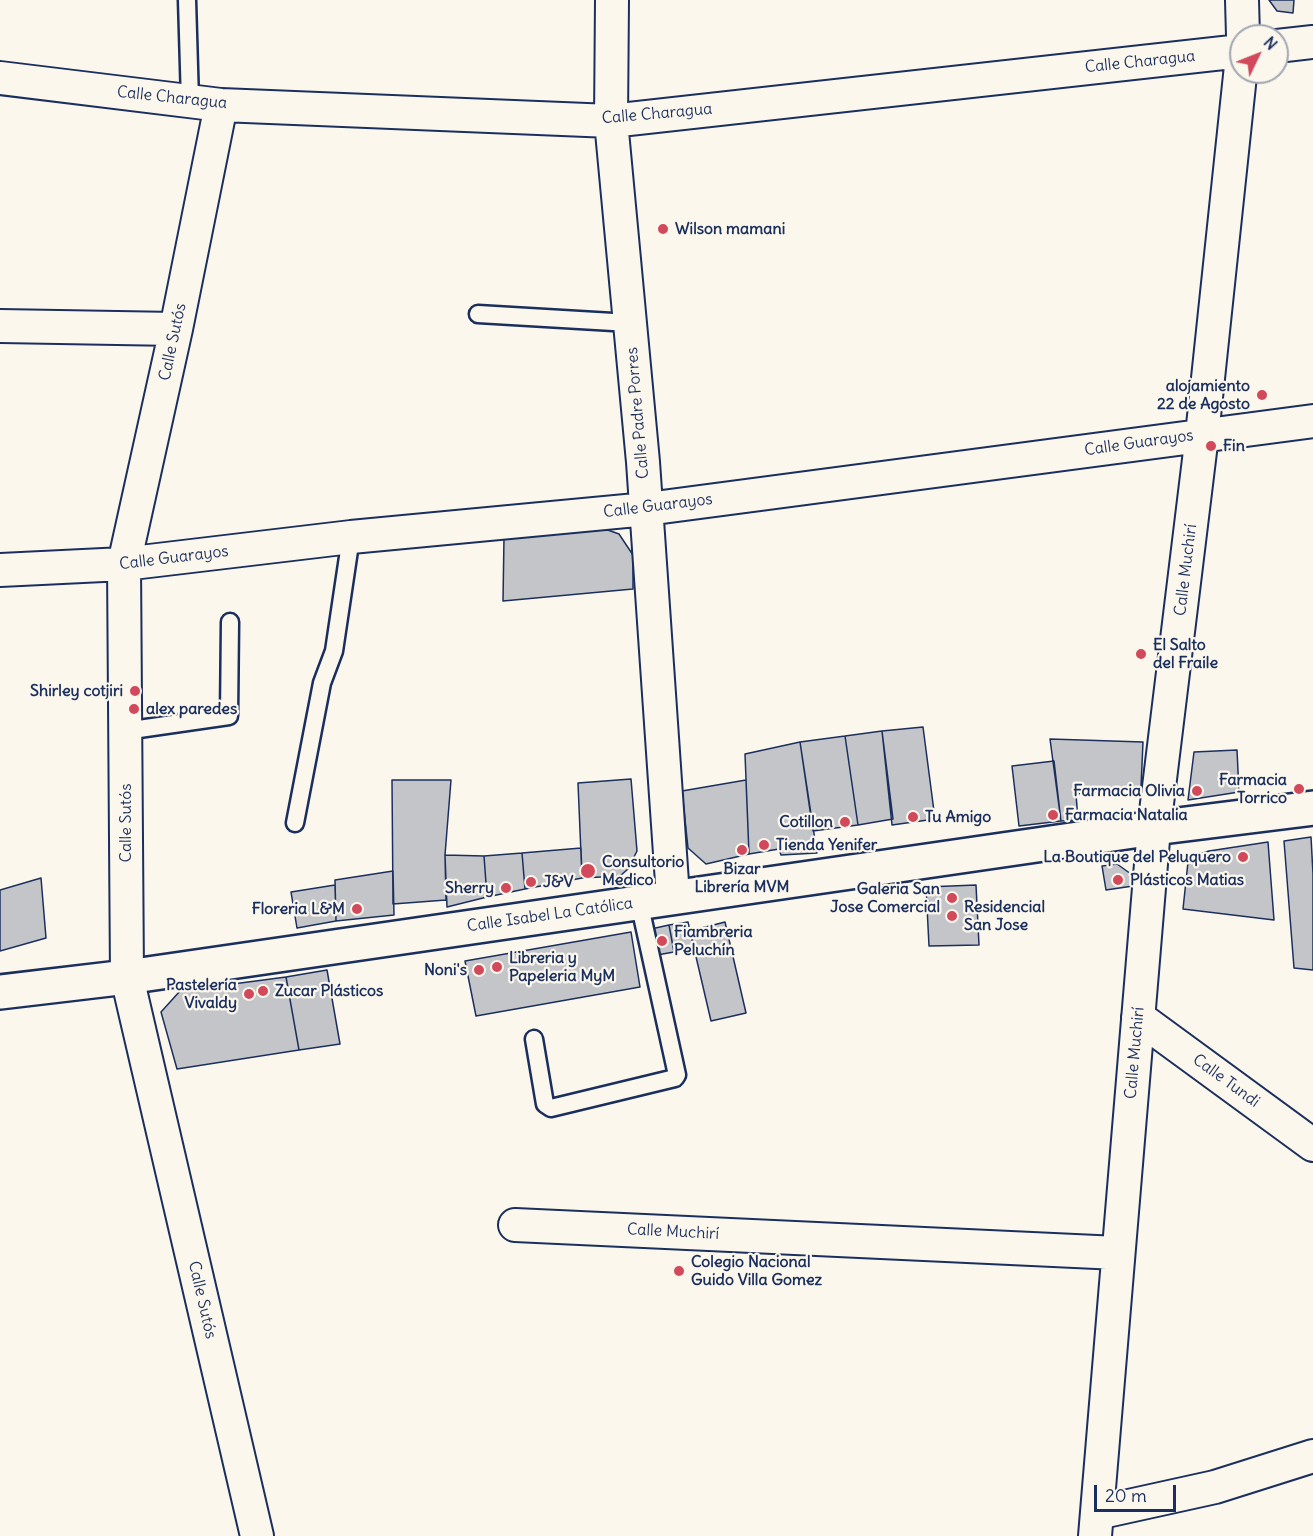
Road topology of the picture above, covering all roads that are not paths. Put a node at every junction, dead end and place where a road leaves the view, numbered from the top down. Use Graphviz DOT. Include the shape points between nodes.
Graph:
graph roads {
  1 [pos="187,0"];
  2 [pos="612,0"];
  3 [pos="1242,0"];
  4 [pos="1243,24"];
  5 [pos="1313,42"];
  6 [pos="1289,45"];
  7 [pos="1229,52"];
  8 [pos="0,78"];
  9 [pos="1239,84"];
  10 [pos="190,101"];
  11 [pos="221,105"];
  12 [pos="612,121"];
  13 [pos="477,314"];
  14 [pos="630,323"];
  15 [pos="0,326"];
  16 [pos="176,329"];
  17 [pos="1313,421"];
  18 [pos="1202,435"];
  19 [pos="647,509"];
  20 [pos="351,537"];
  21 [pos="124,564"];
  22 [pos="0,570"];
  23 [pos="230,622"];
  24 [pos="125,731"];
  25 [pos="1313,808"];
  26 [pos="295,823"];
  27 [pos="1154,828"];
  28 [pos="673,897"];
  29 [pos="639,902"];
  30 [pos="127,977"];
  31 [pos="0,992"];
  32 [pos="1138,1017"];
  33 [pos="534,1039"];
  34 [pos="1313,1144"];
  35 [pos="515,1225"];
  36 [pos="1118,1253"];
  37 [pos="1313,1456"];
  38 [pos="1096,1524"];
  39 [pos="257,1536"];
  1 -- 10 [label="lane"];
  2 -- 12 [label="street, Calle Padre Porres"];
  3 -- 4 [label="street"];
  5 -- 6 [label="street"];
  7 -- 12 [label="street, Calle Charagua"];
  8 -- 10 [label="street, Calle Charagua"];
  9 -- 18 [label="street, Calle Muchirí"];
  10 -- 11 [label="street, Calle Charagua"];
  11 -- 12 [label="street, Calle Charagua"];
  11 -- 16 [label="street, Calle Sutós"];
  12 -- 14 [label="street, Calle Padre Porres"];
  13 -- 14 [label="lane"];
  14 -- 19 [label="street, Calle Padre Porres"];
  15 -- 16 [label="street"];
  16 -- 21 [label="street, Calle Sutós"];
  17 -- 18 [label="street, Calle Guarayos"];
  18 -- 19 [label="street, Calle Guarayos"];
  18 -- 27 [label="street, Calle Muchirí"];
  19 -- 20 [label="street, Calle Guarayos"];
  19 -- 28 [label="street, Calle Padre Porres"];
  20 -- 21 [label="street, Calle Guarayos"];
  20 -- 26 [label="lane" via="334,651 322,683"];
  21 -- 22 [label="street, Calle Guarayos"];
  21 -- 24 [label="street, Calle Sutós"];
  23 -- 24 [label="lane" via="229,716"];
  24 -- 30 [label="street, Calle Sutós"];
  25 -- 27 [label="street, Calle Isabel La Católica"];
  27 -- 28 [label="street, Calle Isabel La Católica"];
  27 -- 32 [label="street, Calle Muchirí"];
  28 -- 29 [label="street, Calle Isabel La Católica"];
  29 -- 30 [label="street, Calle Isabel La Católica"];
  29 -- 33 [label="lane" via="675,1078 551,1108 545,1104"];
  30 -- 31 [label="street, Calle Isabel La Católica"];
  30 -- 39 [label="street, Calle Sutós"];
  32 -- 34 [label="street, Calle Tundi"];
  32 -- 36 [label="street, Calle Muchirí"];
  35 -- 36 [label="street, Calle Muchirí"];
  36 -- 38 [label="street, Calle Muchirí"];
  37 -- 38 [label="street"];
}
